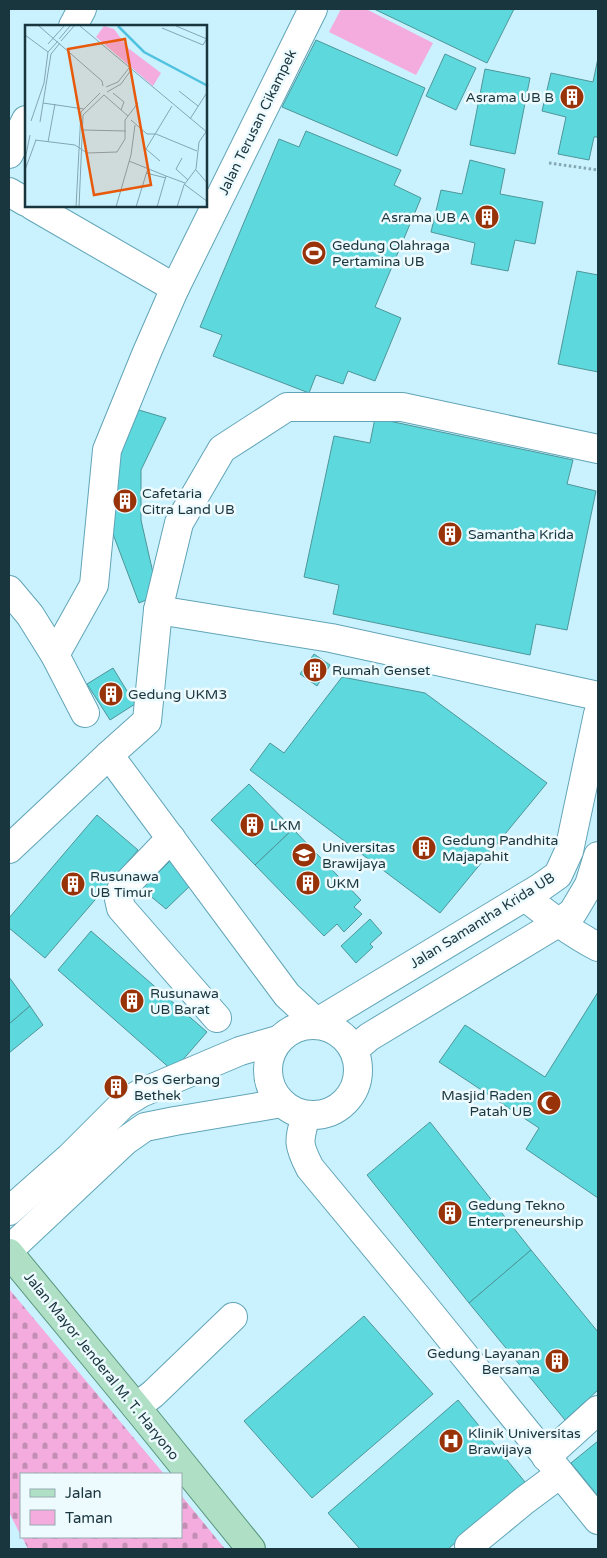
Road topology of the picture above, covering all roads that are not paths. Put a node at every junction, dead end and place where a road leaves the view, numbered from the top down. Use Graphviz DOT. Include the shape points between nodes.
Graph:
graph roads {
  1 [pos="82,9"];
  2 [pos="313,9"];
  3 [pos="74,25"];
  4 [pos="9,192"];
  5 [pos="25,201"];
  6 [pos="36,208"];
  7 [pos="175,288"];
  8 [pos="598,449"];
  9 [pos="9,590"];
  10 [pos="158,610"];
  11 [pos="55,655"];
  12 [pos="598,696"];
  13 [pos="85,713"];
  14 [pos="598,714"];
  15 [pos="109,755"];
  16 [pos="171,838"];
  17 [pos="9,849"];
  18 [pos="598,856"];
  19 [pos="525,897"];
  20 [pos="558,923"];
  21 [pos="598,947"];
  22 [pos="217,1018"];
  23 [pos="315,1023"];
  24 [pos="278,1040"];
  25 [pos="354,1050"];
  26 [pos="282,1103"];
  27 [pos="306,1115"];
  28 [pos="9,1211"];
  29 [pos="9,1251"];
  30 [pos="233,1317"];
  31 [pos="136,1406"];
  32 [pos="598,1410"];
  33 [pos="553,1465"];
  34 [pos="598,1520"];
  35 [pos="469,1546"];
  36 [pos="251,1549"];
  1 -- 3 [label="street"];
  2 -- 7 [label="street, Jalan Terusan Cikampek"];
  4 -- 5 [label="street"];
  6 -- 7 [label="street"];
  7 -- 11 [label="street, Jalan Terusan Cikampek" via="107,450 94,585"];
  8 -- 10 [label="street" via="402,407 287,407 222,449 179,524"];
  9 -- 11 [label="street" via="30,615"];
  10 -- 12 [label="street" via="331,638"];
  10 -- 15 [label="street" via="147,721"];
  11 -- 13 [label="street"];
  14 -- 19 [label="street, Jalan Samantha Krida UB" via="569,852 558,875"];
  15 -- 16 [label="street"];
  15 -- 17 [label="street"];
  16 -- 22 [label="street" via="121,890 121,908"];
  16 -- 23 [label="street" via="287,995"];
  18 -- 20 [label="street" via="589,885 573,912"];
  19 -- 20 [label="street"];
  19 -- 23 [label="street, Jalan Samantha Krida UB"];
  20 -- 21 [label="street"];
  20 -- 25 [label="street" via="369,1036"];
  23 -- 24 [label="street" via="288,1031"];
  23 -- 25 [label="street" via="338,1031"];
  24 -- 26 [label="street" via="267,1065 273,1092"];
  24 -- 28 [label="street" via="240,1051 129,1100"];
  25 -- 27 [label="street" via="358,1063 354,1091 334,1110"];
  26 -- 27 [label="street"];
  26 -- 29 [label="street" via="145,1127 125,1141"];
  27 -- 33 [label="street" via="299,1140 310,1168"];
  29 -- 31 [label="main road, Jalan Mayor Jenderal M. T. Haryono"];
  30 -- 31 [label="street" via="153,1394"];
  31 -- 36 [label="main road, Jalan Mayor Jenderal M. T. Haryono"];
  32 -- 33 [label="street"];
  33 -- 34 [label="street"];
  33 -- 35 [label="street" via="526,1500"];
}
